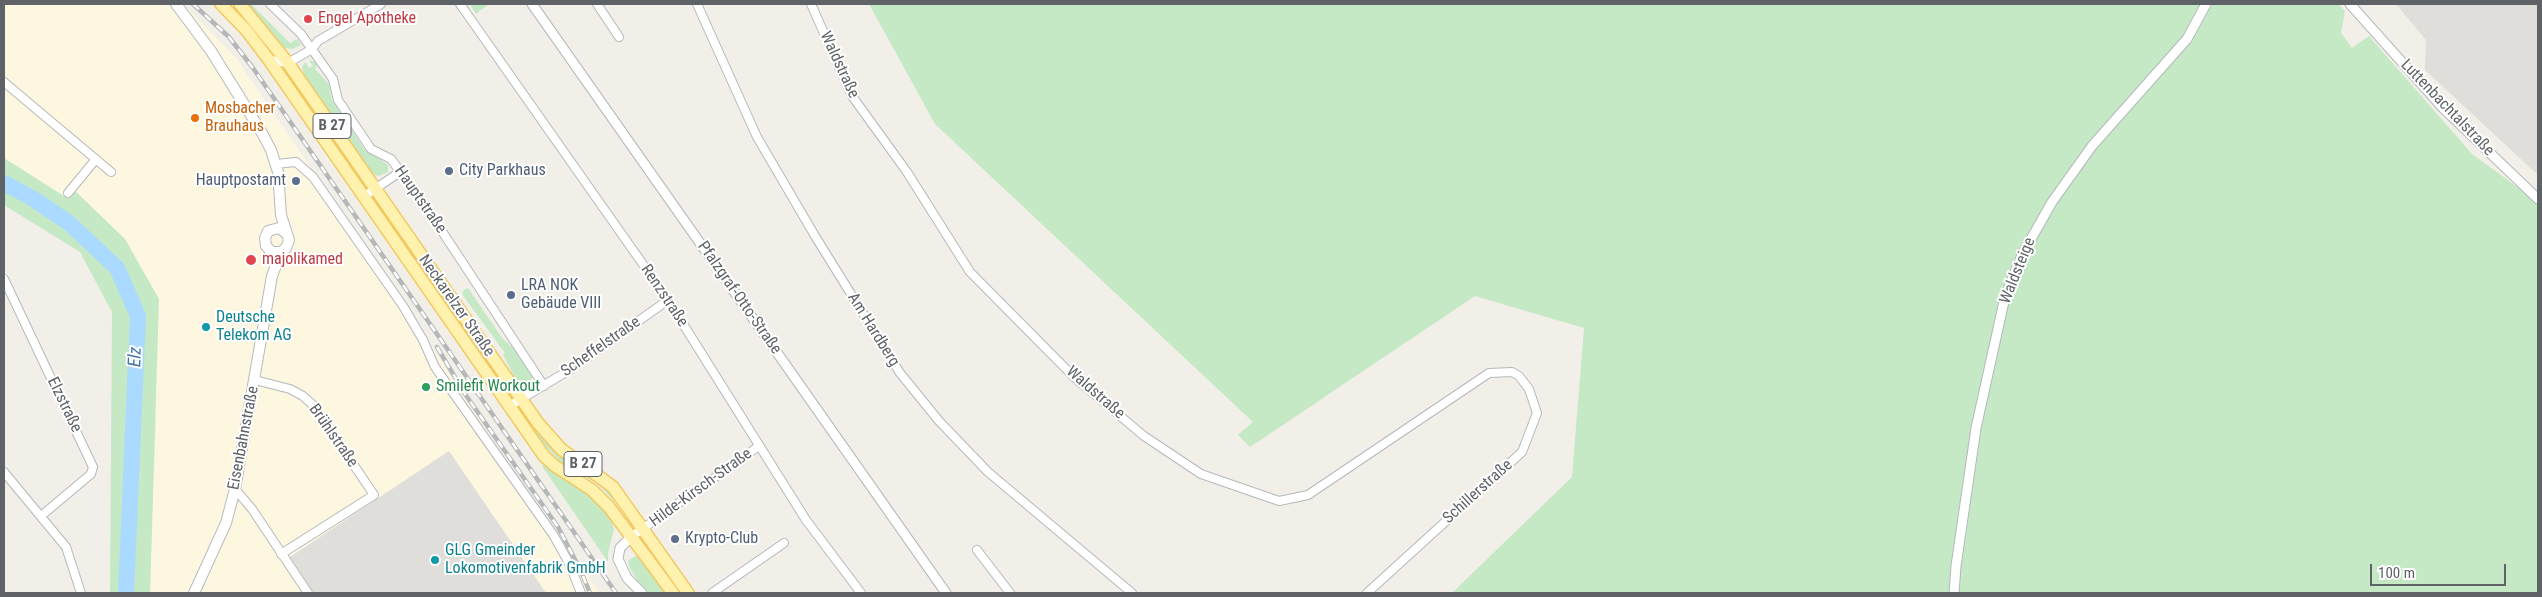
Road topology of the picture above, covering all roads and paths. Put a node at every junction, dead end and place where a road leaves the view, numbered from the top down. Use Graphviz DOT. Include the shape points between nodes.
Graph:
graph roads {
  1 [pos="176,4"];
  2 [pos="220,4"];
  3 [pos="240,4"];
  4 [pos="270,4"];
  5 [pos="381,4"];
  6 [pos="460,4"];
  7 [pos="532,4"];
  8 [pos="597,4"];
  9 [pos="697,4"];
  10 [pos="811,4"];
  11 [pos="2206,4"];
  12 [pos="2350,4"];
  13 [pos="618,37"];
  14 [pos="312,49"];
  15 [pos="269,60"];
  16 [pos="288,63"];
  17 [pos="4,82"];
  18 [pos="96,159"];
  19 [pos="276,164"];
  20 [pos="111,172"];
  21 [pos="400,172"];
  22 [pos="376,189"];
  23 [pos="68,192"];
  24 [pos="363,198"];
  25 [pos="2538,199"];
  26 [pos="280,205"];
  27 [pos="272,229"];
  28 [pos="286,233"];
  29 [pos="269,250"];
  30 [pos="280,252"];
  31 [pos="272,276"];
  32 [pos="4,278"];
  33 [pos="668,300"];
  34 [pos="1512,372"];
  35 [pos="255,380"];
  36 [pos="544,386"];
  37 [pos="522,399"];
  38 [pos="508,407"];
  39 [pos="759,446"];
  40 [pos="4,472"];
  41 [pos="235,489"];
  42 [pos="41,516"];
  43 [pos="649,525"];
  44 [pos="632,537"];
  45 [pos="784,543"];
  46 [pos="977,550"];
  47 [pos="281,554"];
  48 [pos="81,593"];
  49 [pos="194,593"];
  50 [pos="308,593"];
  51 [pos="581,593"];
  52 [pos="642,593"];
  53 [pos="673,593"];
  54 [pos="688,593"];
  55 [pos="712,593"];
  56 [pos="861,593"];
  57 [pos="946,593"];
  58 [pos="1010,593"];
  59 [pos="1132,593"];
  60 [pos="1367,593"];
  61 [pos="1954,593"];
  1 -- 19 [label="main road" via="212,51 255,120"];
  2 -- 15 [label="main road, B 27" via="247,31"];
  3 -- 16 [label="main road, Neckarelzer Straße / B 27"];
  4 -- 14 [label="street, Hauptstraße"];
  5 -- 14 [label="street" via="318,41"];
  6 -- 33 [label="street, Renzstraße"];
  7 -- 57 [label="street, Pfalzgraf-Otto-Straße"];
  8 -- 13 [label="street"];
  9 -- 59 [label="street, Am Hardberg" via="757,137 900,373 939,421 988,472"];
  10 -- 34 [label="street, Waldstraße" via="852,96 907,172 970,272 1075,378 1144,436 1201,474 1279,501 1308,495 1474,382 1489,373"];
  11 -- 61 [label="street, Waldsteige" via="2187,39 2092,146 2052,202 2022,255 2005,297 1976,428"];
  12 -- 25 [label="street, Luttenbachtalstraße" via="2443,108"];
  14 -- 16 [label="street"];
  14 -- 21 [label="street, Hauptstraße" via="333,79 338,100 371,149 391,159"];
  15 -- 16 [label="street"];
  15 -- 24 [label="main road, B 27"];
  16 -- 22 [label="main road, Neckarelzer Straße / B 27"];
  17 -- 18 [label="street"];
  18 -- 20 [label="street"];
  18 -- 23 [label="street"];
  19 -- 26 [label="main road"];
  19 -- 51 [label="street" via="296,162 313,177 403,306 435,367 554,536"];
  21 -- 22 [label="street"];
  21 -- 36 [label="street, Hauptstraße"];
  22 -- 24 [label="street"];
  22 -- 37 [label="main road, Neckarelzer Straße / B 27"];
  24 -- 38 [label="main road, B 27"];
  26 -- 27 [label="main road"];
  26 -- 28 [label="main road"];
  27 -- 28 [label="main road" via="279,228"];
  27 -- 29 [label="main road" via="264,238"];
  28 -- 30 [label="main road" via="288,244"];
  29 -- 30 [label="main road"];
  29 -- 31 [label="main road, Eisenbahnstraße"];
  30 -- 31 [label="main road, Eisenbahnstraße"];
  31 -- 35 [label="main road, Eisenbahnstraße"];
  32 -- 42 [label="street, Elzstraße" via="93,467 91,474"];
  33 -- 36 [label="street, Scheffelstraße"];
  33 -- 39 [label="street, Renzstraße"];
  34 -- 60 [label="street, Schillerstraße" via="1529,389 1537,413 1522,452"];
  35 -- 41 [label="main road, Eisenbahnstraße"];
  35 -- 47 [label="street, Brühlstraße" via="290,389 309,401 374,495"];
  36 -- 37 [label="street, Scheffelstraße"];
  37 -- 38 [label="street, Scheffelstraße"];
  37 -- 43 [label="main road, Neckarelzer Straße / B 27" via="552,440 613,488"];
  38 -- 44 [label="main road, B 27" via="544,456 592,490"];
  39 -- 43 [label="street, Hilde-Kirsch-Straße"];
  39 -- 56 [label="street, Renzstraße" via="806,520"];
  40 -- 42 [label="street"];
  41 -- 47 [label="street"];
  41 -- 49 [label="main road, Eisenbahnstraße" via="226,523"];
  42 -- 48 [label="street" via="66,547"];
  43 -- 44 [label="street, Hilde-Kirsch-Straße"];
  43 -- 54 [label="main road, Neckarelzer Straße / B 27"];
  44 -- 52 [label="street" via="620,548 618,559 627,578"];
  44 -- 53 [label="main road, B 27"];
  45 -- 55 [label="street"];
  46 -- 58 [label="street"];
  47 -- 50 [label="street"];
}
